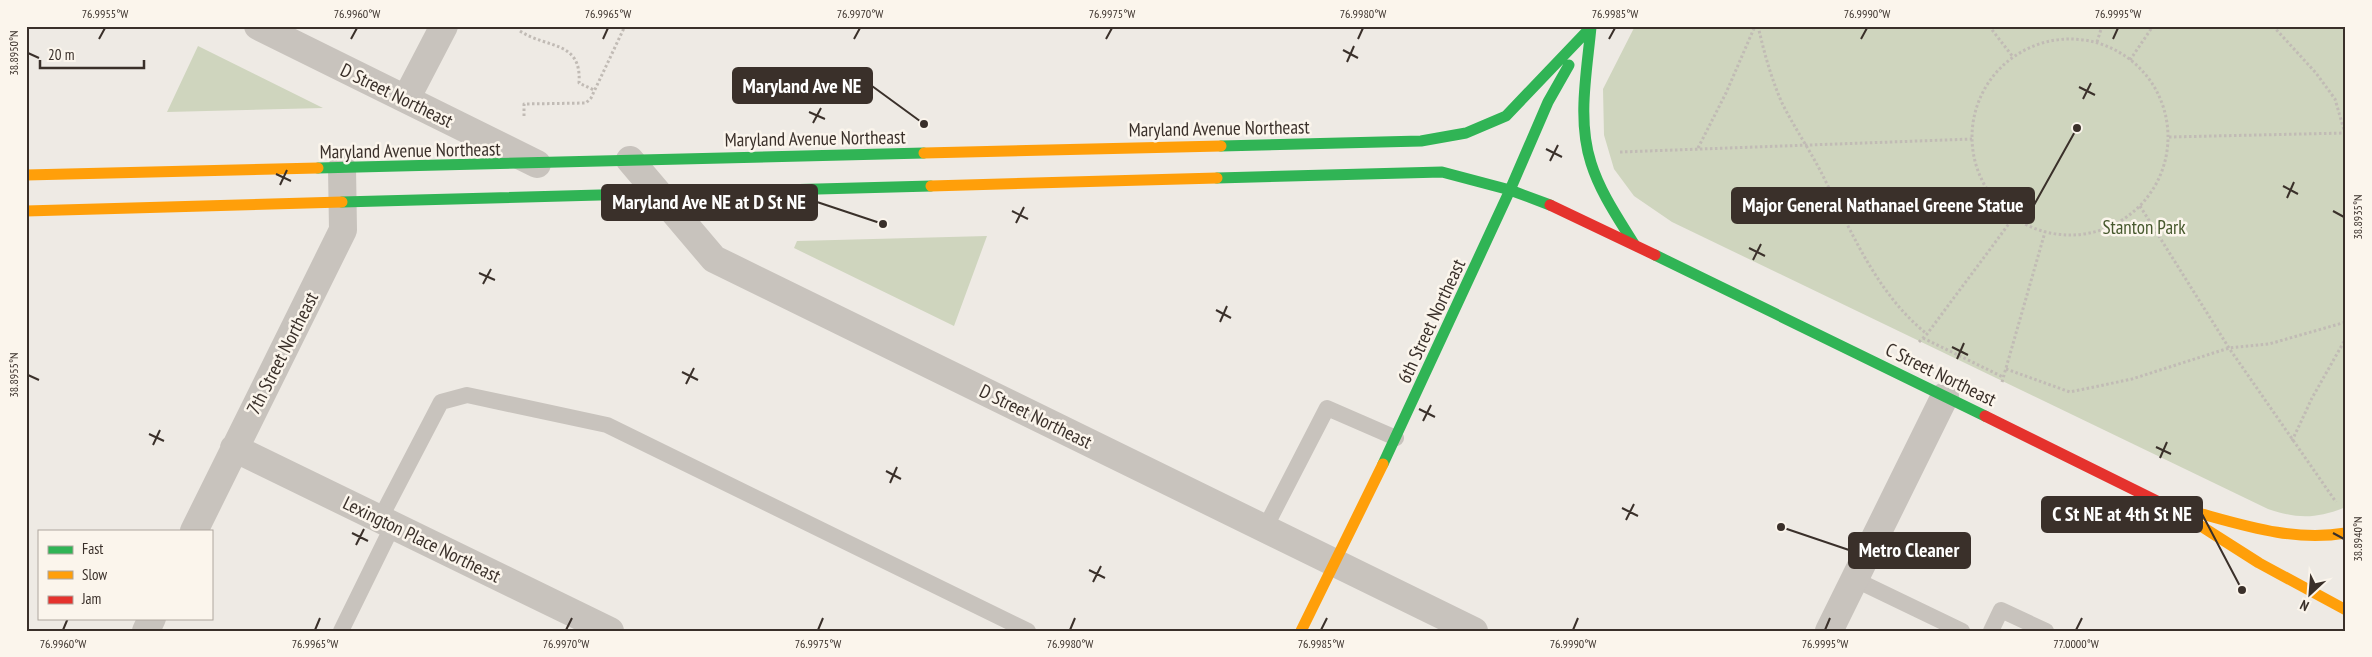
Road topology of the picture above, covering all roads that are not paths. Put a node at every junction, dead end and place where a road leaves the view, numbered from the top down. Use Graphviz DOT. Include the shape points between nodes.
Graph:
graph roads {
  1 [pos="258,26"];
  2 [pos="444,26"];
  3 [pos="1591,26"];
  4 [pos="406,99"];
  5 [pos="630,160"];
  6 [pos="536,164"];
  7 [pos="342,168"];
  8 [pos="26,175"];
  9 [pos="1510,190"];
  10 [pos="660,193"];
  11 [pos="343,202"];
  12 [pos="26,211"];
  13 [pos="1634,244"];
  14 [pos="1945,396"];
  15 [pos="1396,438"];
  16 [pos="234,448"];
  17 [pos="2168,505"];
  18 [pos="386,522"];
  19 [pos="1266,528"];
  20 [pos="194,530"];
  21 [pos="2346,533"];
  22 [pos="1333,562"];
  23 [pos="1854,579"];
  24 [pos="2346,610"];
  25 [pos="342,631"];
  26 [pos="610,631"];
  27 [pos="1028,631"];
  28 [pos="1301,631"];
  29 [pos="1474,631"];
  30 [pos="1829,631"];
  31 [pos="1962,631"];
  32 [pos="1991,631"];
  33 [pos="2046,631"];
  1 -- 4 [label="street, D Street Northeast"];
  2 -- 4 [label="street"];
  3 -- 5 [label="main road, Maryland Avenue Northeast" via="1506,116 1466,133 1421,141"];
  3 -- 9 [label="main road, 6th Street Northeast" via="1548,102"];
  3 -- 13 [label="main road" via="1584,111 1588,153 1604,192"];
  4 -- 6 [label="street, D Street Northeast"];
  5 -- 6 [label="main road, Maryland Avenue Northeast"];
  5 -- 10 [label="street, D Street Northeast"];
  6 -- 7 [label="main road, Maryland Avenue Northeast"];
  7 -- 8 [label="main road, Maryland Avenue Northeast"];
  7 -- 11 [label="street, 7th Street Northeast"];
  9 -- 10 [label="main road" via="1442,172 1422,171"];
  9 -- 13 [label="main road, C Street Northeast"];
  9 -- 15 [label="main road, 6th Street Northeast"];
  10 -- 11 [label="main road"];
  10 -- 19 [label="street, D Street Northeast" via="714,259"];
  11 -- 12 [label="main road"];
  11 -- 16 [label="street, 7th Street Northeast" via="343,230"];
  13 -- 14 [label="main road, C Street Northeast"];
  14 -- 17 [label="main road, C Street Northeast"];
  14 -- 23 [label="street"];
  15 -- 19 [label="lane" via="1328,408"];
  15 -- 22 [label="main road, 6th Street Northeast"];
  16 -- 18 [label="street, Lexington Place Northeast"];
  16 -- 20 [label="street, 7th Street Northeast"];
  17 -- 21 [label="main road" via="2291,536 2319,537"];
  17 -- 24 [label="main road, C Street Northeast" via="2259,563"];
  18 -- 25 [label="lane"];
  18 -- 26 [label="street, Lexington Place Northeast"];
  18 -- 27 [label="lane" via="441,402 467,395 607,425"];
  19 -- 22 [label="street, D Street Northeast"];
  22 -- 28 [label="main road, 6th Street Northeast"];
  22 -- 29 [label="street, D Street Northeast"];
  23 -- 30 [label="street"];
  23 -- 31 [label="lane"];
  32 -- 33 [label="lane" via="2001,610"];
}
